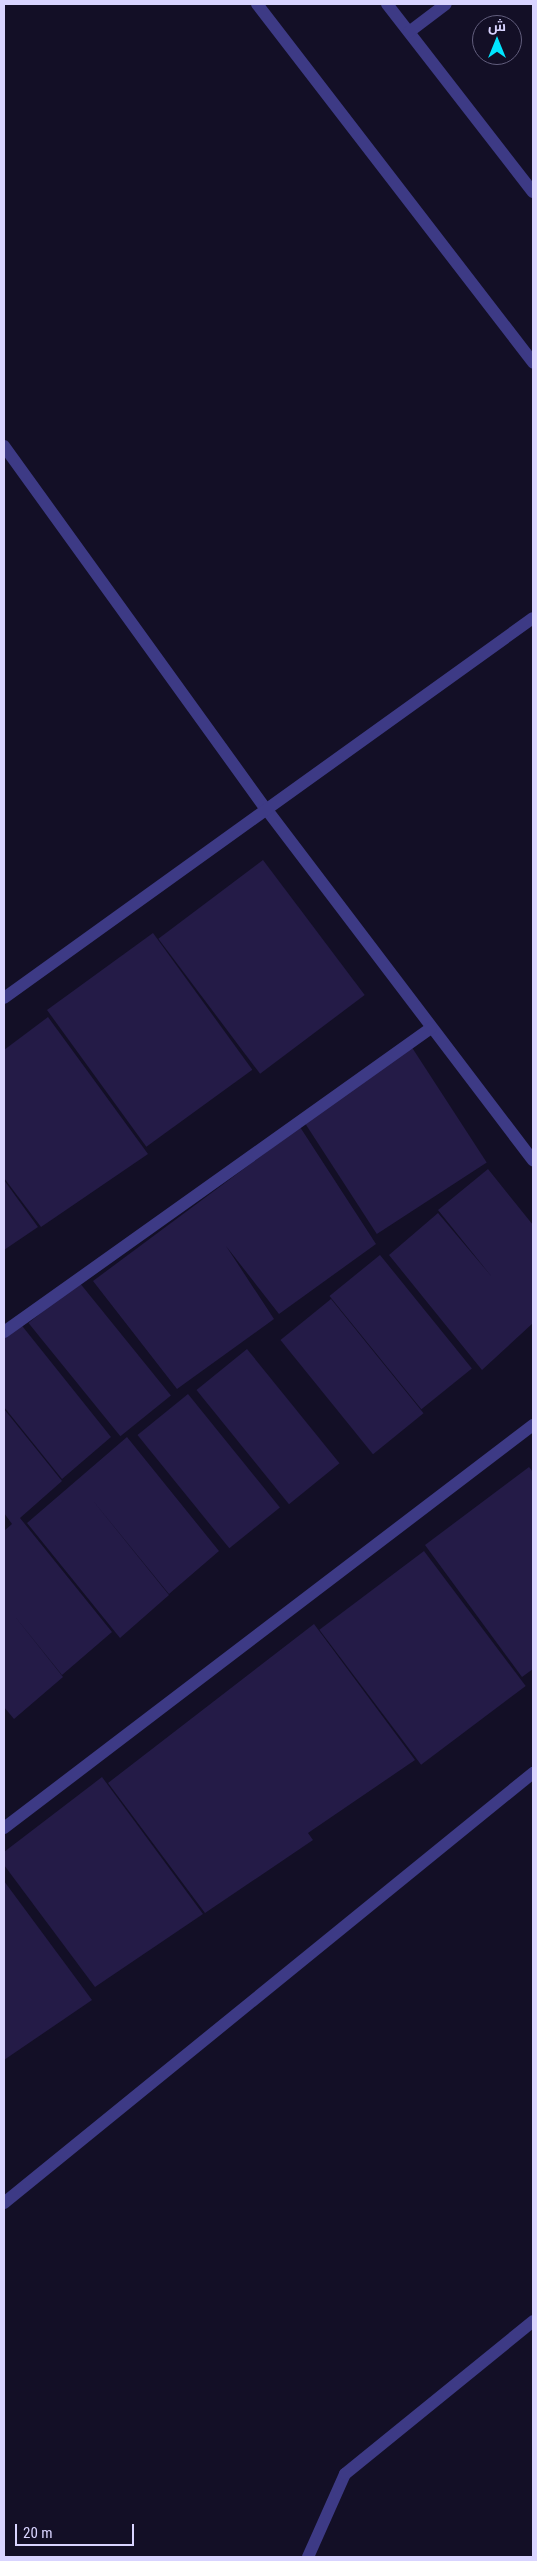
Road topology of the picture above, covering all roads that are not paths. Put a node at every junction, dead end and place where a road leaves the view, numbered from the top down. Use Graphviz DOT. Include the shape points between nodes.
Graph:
graph roads {
  1 [pos="257,4"];
  2 [pos="388,4"];
  3 [pos="446,4"];
  4 [pos="409,32"];
  5 [pos="533,192"];
  6 [pos="533,363"];
  7 [pos="4,446"];
  8 [pos="533,618"];
  9 [pos="267,810"];
  10 [pos="4,998"];
  11 [pos="431,1028"];
  12 [pos="533,1161"];
  13 [pos="4,1332"];
  14 [pos="533,1425"];
  15 [pos="533,1773"];
  16 [pos="4,1828"];
  17 [pos="4,2203"];
  18 [pos="533,2320"];
  19 [pos="308,2557"];
  1 -- 6 [label="street"];
  2 -- 4 [label="street"];
  3 -- 4 [label="street"];
  4 -- 5 [label="street"];
  7 -- 9 [label="street"];
  8 -- 9 [label="street"];
  9 -- 10 [label="street"];
  9 -- 11 [label="street"];
  11 -- 12 [label="street"];
  11 -- 13 [label="street"];
  14 -- 16 [label="street"];
  15 -- 17 [label="street"];
  18 -- 19 [label="street" via="345,2474"];
}
